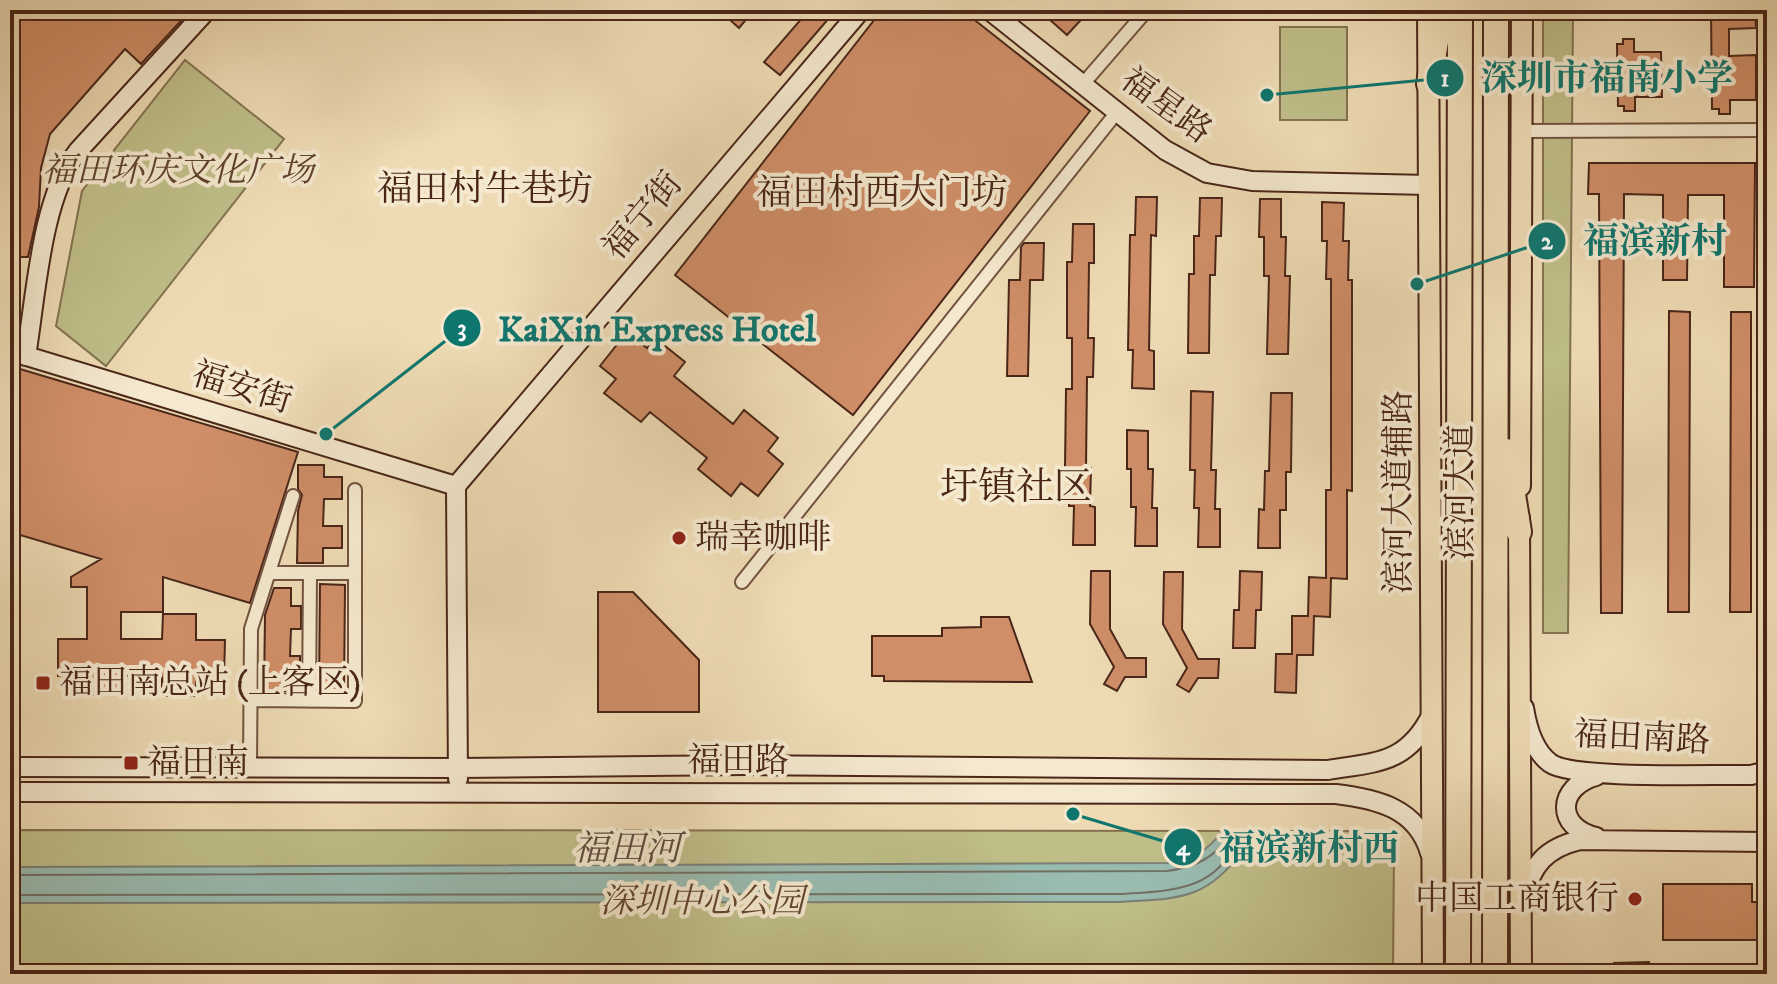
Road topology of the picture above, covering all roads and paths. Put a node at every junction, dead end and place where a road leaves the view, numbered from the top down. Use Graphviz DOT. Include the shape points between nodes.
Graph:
graph roads {
  1 [pos="207,10"];
  2 [pos="861,10"];
  3 [pos="989,10"];
  4 [pos="1147,10"];
  5 [pos="1428,10"];
  6 [pos="1441,10"];
  7 [pos="1460,10"];
  8 [pos="1496,10"];
  9 [pos="1522,10"];
  10 [pos="1083,84"];
  11 [pos="1429,84"];
  12 [pos="1117,112"];
  13 [pos="1767,130"];
  14 [pos="1521,131"];
  15 [pos="1429,185"];
  16 [pos="18,354"];
  17 [pos="1495,378"];
  18 [pos="456,486"];
  19 [pos="355,490"];
  20 [pos="293,496"];
  21 [pos="1519,532"];
  22 [pos="269,573"];
  23 [pos="310,573"];
  24 [pos="355,573"];
  25 [pos="742,582"];
  26 [pos="1520,686"];
  27 [pos="250,700"];
  28 [pos="309,701"];
  29 [pos="1432,714"];
  30 [pos="10,767"];
  31 [pos="250,767"];
  32 [pos="458,768"];
  33 [pos="1607,773"];
  34 [pos="1762,775"];
  35 [pos="10,792"];
  36 [pos="458,794"];
  37 [pos="1607,840"];
  38 [pos="1762,840"];
  39 [pos="1433,863"];
  40 [pos="1521,909"];
  41 [pos="1433,974"];
  42 [pos="1458,974"];
  43 [pos="1495,974"];
  44 [pos="1521,974"];
  1 -- 16 [label="main road" via="64,172 49,214"];
  2 -- 18 [label="main road, 福宁街"];
  3 -- 10 [label="main road, 福星路"];
  4 -- 10 [label="street"];
  5 -- 11 [label="main road, 滨河大道辅路"];
  6 -- 11 [label="highway"];
  7 -- 42 [label="highway, 滨河大道"];
  8 -- 17 [label="highway, 滨河大道"];
  9 -- 14 [label="main road"];
  10 -- 12 [label="main road, 福星路"];
  11 -- 15 [label="main road, 滨河大道辅路"];
  12 -- 15 [label="main road, 福星路" via="1180,160 1220,177"];
  12 -- 25 [label="street"];
  13 -- 14 [label="street"];
  14 -- 21 [label="main road"];
  15 -- 29 [label="main road, 滨河大道辅路"];
  16 -- 18 [label="main road, 福安街"];
  17 -- 21 [label="highway"];
  17 -- 43 [label="highway, 滨河大道"];
  18 -- 32 [label="main road"];
  19 -- 24 [label="street"];
  20 -- 22 [label="street"];
  21 -- 26 [label="main road"];
  22 -- 23 [label="street"];
  22 -- 27 [label="street" via="251,629"];
  23 -- 24 [label="street"];
  23 -- 28 [label="street"];
  24 -- 28 [label="street" via="355,701"];
  26 -- 33 [label="main road, 福田南路" via="1531,735 1549,762 1577,772"];
  26 -- 40 [label="main road"];
  27 -- 28 [label="street"];
  27 -- 31 [label="street"];
  29 -- 32 [label="main road, 福田路" via="1423,732 1400,754 1328,770"];
  29 -- 39 [label="main road, 滨河大道辅路"];
  30 -- 31 [label="main road, 福田路"];
  31 -- 32 [label="main road, 福田路"];
  32 -- 36 [label="main road"];
  33 -- 34 [label="main road, 福田南路"];
  33 -- 37 [label="main road" via="1579,782 1566,805 1577,830"];
  35 -- 36 [label="main road, 福田路"];
  36 -- 39 [label="main road, 福田路" via="1336,794 1401,811 1422,832"];
  37 -- 38 [label="main road"];
  37 -- 40 [label="main road" via="1565,844 1541,859 1527,882"];
  39 -- 41 [label="main road, 滨河大道辅路"];
  40 -- 44 [label="main road"];
}
